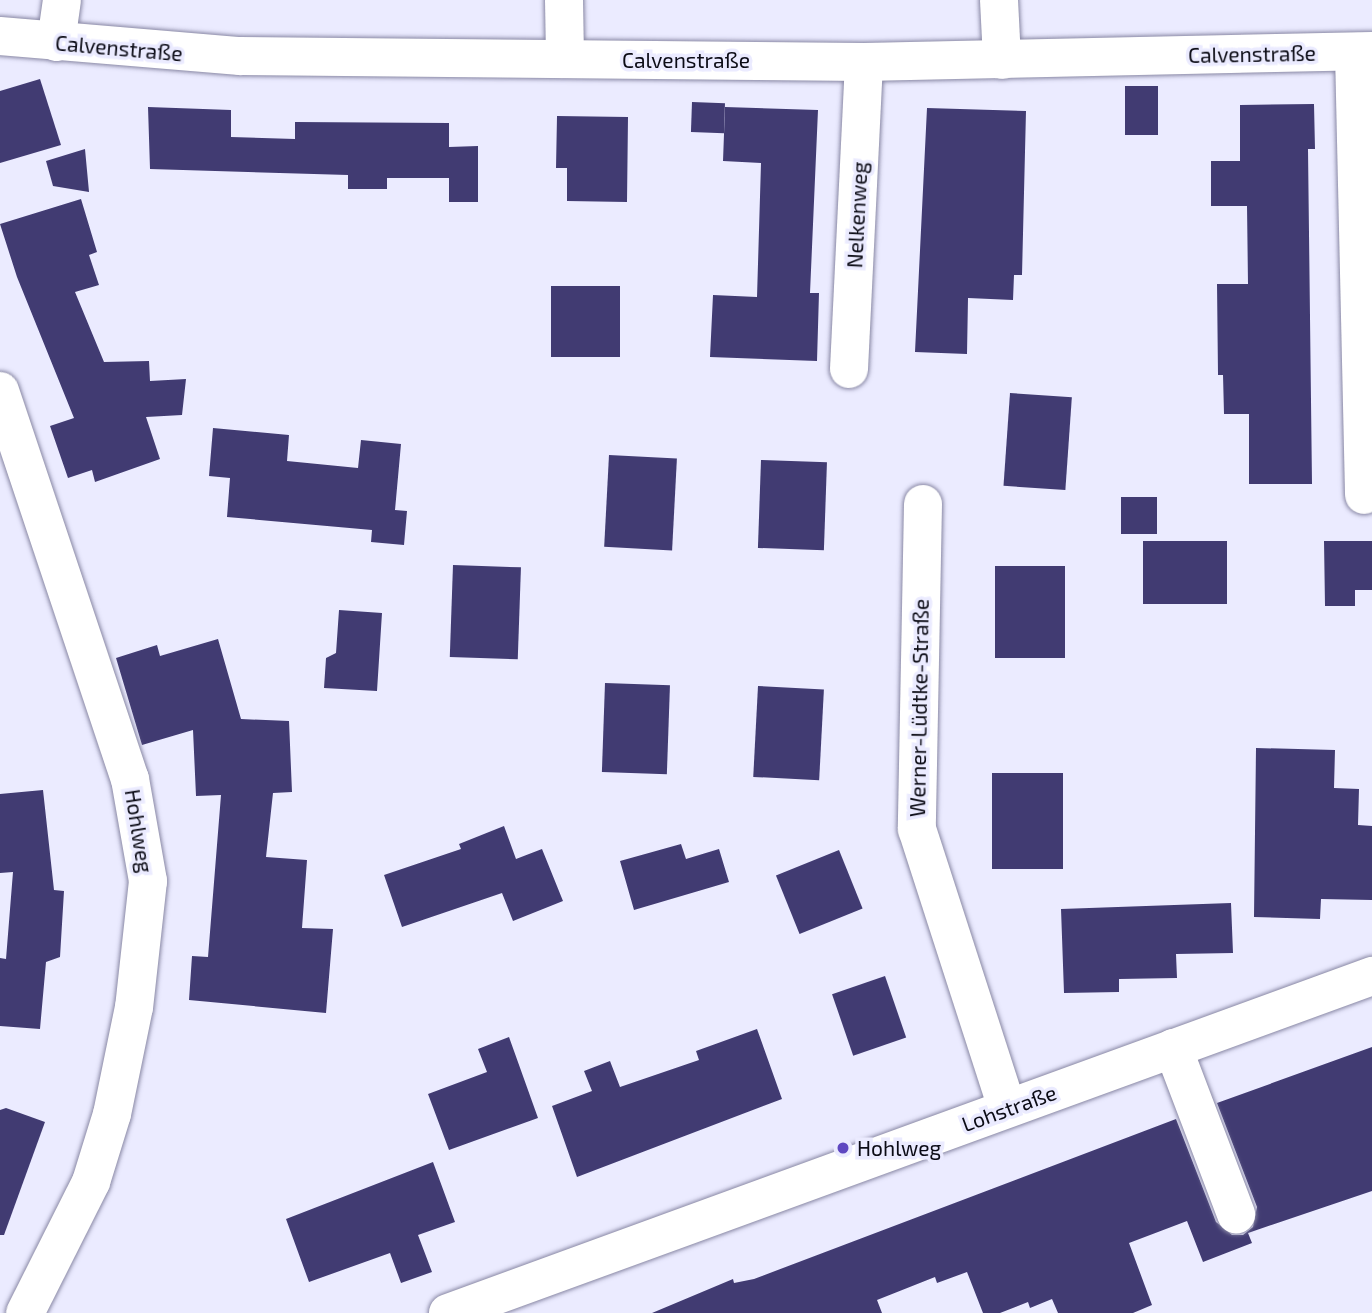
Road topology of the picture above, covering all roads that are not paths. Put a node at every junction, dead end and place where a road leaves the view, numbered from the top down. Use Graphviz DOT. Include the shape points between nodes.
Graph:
graph roads {
  1 [pos="62,0"];
  2 [pos="564,0"];
  3 [pos="999,0"];
  4 [pos="0,36"];
  5 [pos="56,42"];
  6 [pos="1363,51"];
  7 [pos="565,59"];
  8 [pos="1002,60"];
  9 [pos="864,62"];
  10 [pos="849,369"];
  11 [pos="0,391"];
  12 [pos="1364,495"];
  13 [pos="923,504"];
  14 [pos="1372,976"];
  15 [pos="1173,1048"];
  16 [pos="1007,1108"];
  17 [pos="1236,1214"];
  18 [pos="25,1313"];
  19 [pos="448,1313"];
  1 -- 5 [label="street"];
  2 -- 7 [label="street"];
  3 -- 8 [label="street"];
  4 -- 5 [label="street, Calvenstraße"];
  5 -- 7 [label="street, Calvenstraße" via="217,55"];
  6 -- 8 [label="street, Calvenstraße"];
  6 -- 12 [label="street"];
  7 -- 9 [label="street, Calvenstraße"];
  8 -- 9 [label="street, Calvenstraße"];
  9 -- 10 [label="street, Nelkenweg"];
  11 -- 18 [label="street, Hohlweg" via="131,779 148,881 134,1007 112,1114 91,1182"];
  13 -- 16 [label="street, Werner-Lüdtke-Straße" via="916,829"];
  14 -- 15 [label="street, Lohstraße"];
  15 -- 16 [label="street, Lohstraße"];
  15 -- 17 [label="street"];
  16 -- 19 [label="street, Lohstraße"];
}
